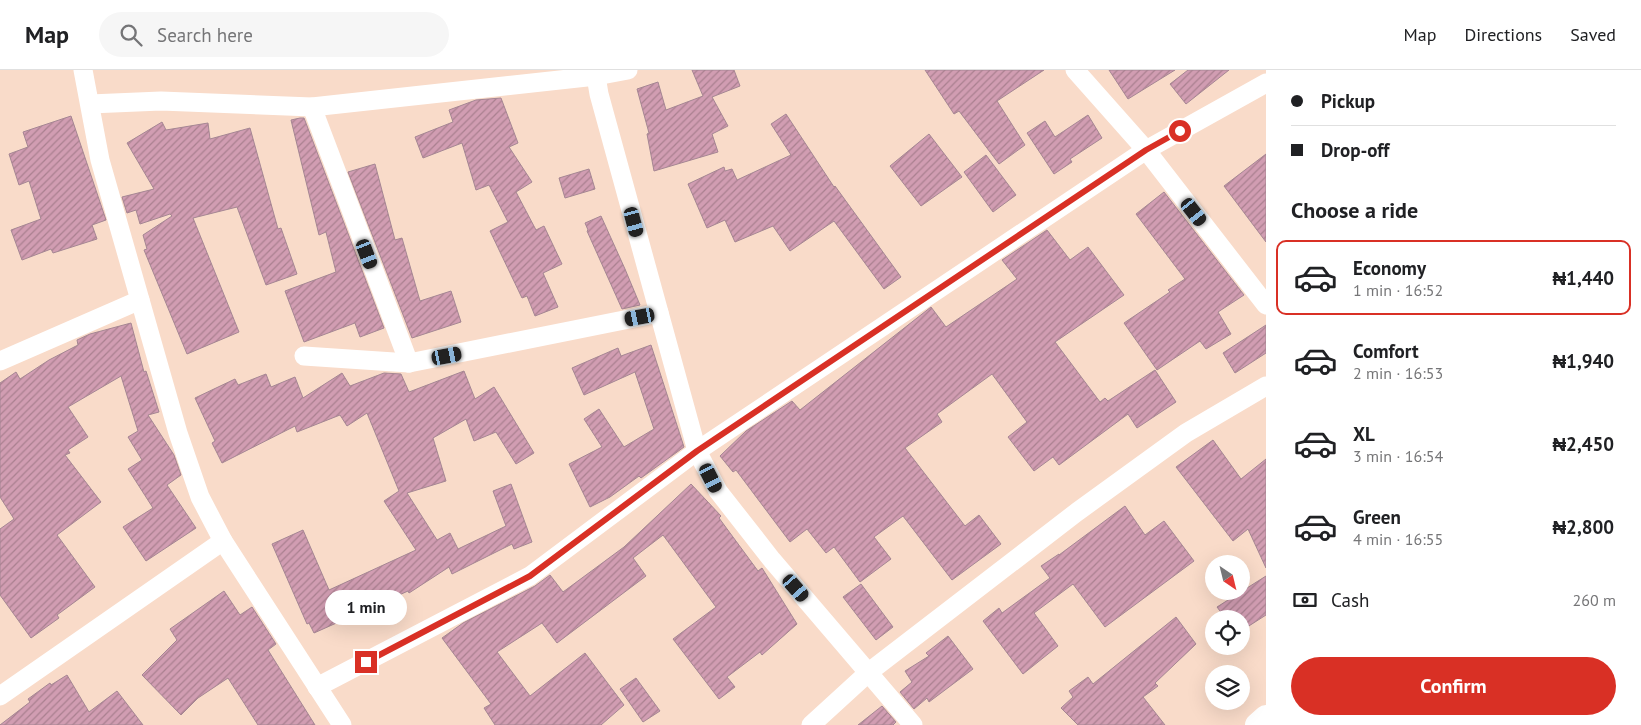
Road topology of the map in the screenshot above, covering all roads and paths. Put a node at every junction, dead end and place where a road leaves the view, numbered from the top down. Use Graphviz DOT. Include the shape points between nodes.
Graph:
graph roads {
  1 [pos="83,70"];
  2 [pos="628,70"];
  3 [pos="1074,70"];
  4 [pos="595,73"];
  5 [pos="1266,83"];
  6 [pos="90,104"];
  7 [pos="312,107"];
  8 [pos="1146,150"];
  9 [pos="140,300"];
  10 [pos="1266,305"];
  11 [pos="659,313"];
  12 [pos="304,356"];
  13 [pos="0,361"];
  14 [pos="409,363"];
  15 [pos="1266,386"];
  16 [pos="697,451"];
  17 [pos="223,541"];
  18 [pos="869,672"];
  19 [pos="317,687"];
  20 [pos="0,696"];
  21 [pos="1266,717"];
  22 [pos="342,725"];
  23 [pos="811,725"];
  24 [pos="913,725"];
  25 [pos="1257,725"];
  1 -- 6 [label="street"];
  2 -- 4 [label="street"];
  3 -- 8 [label="street"];
  4 -- 7 [label="street"];
  4 -- 11 [label="street"];
  5 -- 8 [label="street"];
  6 -- 7 [label="street" via="161,101"];
  6 -- 9 [label="street" via="100,160"];
  7 -- 14 [label="street"];
  8 -- 10 [label="street"];
  8 -- 16 [label="street"];
  9 -- 13 [label="street"];
  9 -- 17 [label="street" via="200,497"];
  11 -- 14 [label="street"];
  11 -- 16 [label="street"];
  12 -- 14 [label="street"];
  15 -- 18 [label="street" via="1186,433 1076,512"];
  16 -- 18 [label="street" via="718,491 772,560"];
  16 -- 19 [label="street" via="530,576"];
  17 -- 19 [label="street"];
  17 -- 20 [label="street"];
  18 -- 23 [label="street"];
  18 -- 24 [label="street"];
  19 -- 22 [label="street"];
  21 -- 25 [label="street"];
}
